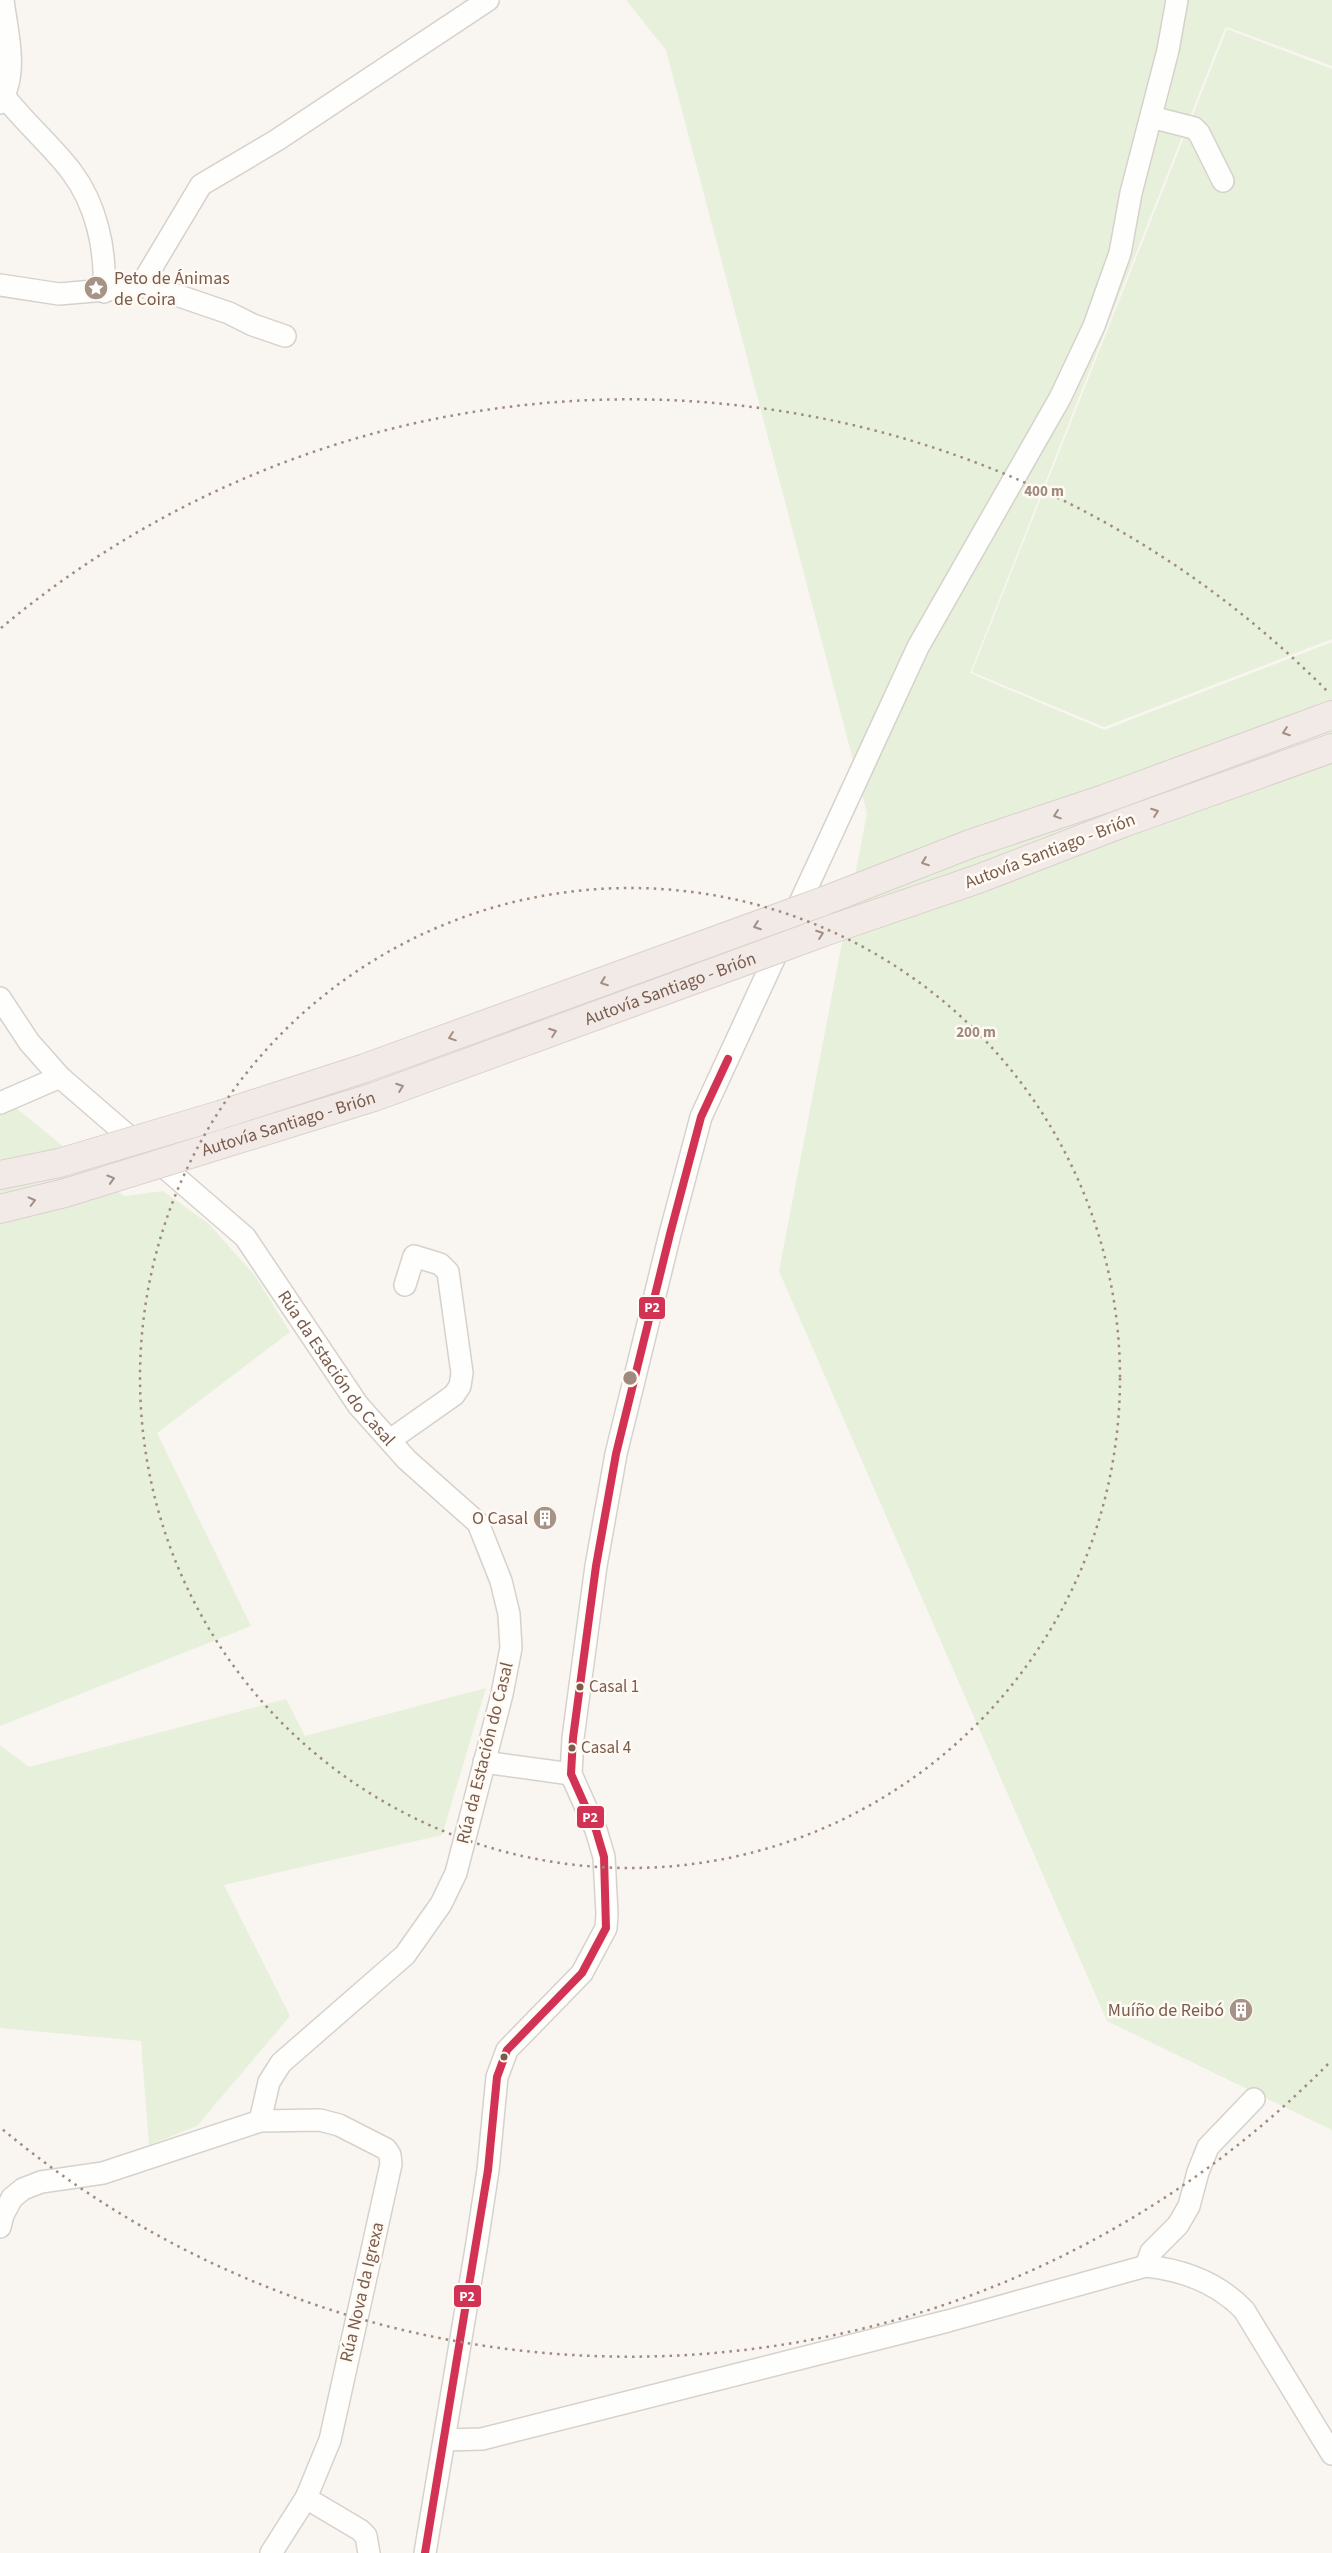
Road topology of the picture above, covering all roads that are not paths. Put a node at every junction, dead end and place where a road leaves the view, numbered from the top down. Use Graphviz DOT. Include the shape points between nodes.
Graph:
graph roads {
  1 [pos="3,0"];
  2 [pos="488,0"];
  3 [pos="1176,0"];
  4 [pos="2,100"];
  5 [pos="1151,117"];
  6 [pos="1224,181"];
  7 [pos="144,284"];
  8 [pos="0,285"];
  9 [pos="104,292"];
  10 [pos="285,336"];
  11 [pos="1332,715"];
  12 [pos="1332,748"];
  13 [pos="0,998"];
  14 [pos="60,1077"];
  15 [pos="0,1104"];
  16 [pos="0,1175"];
  17 [pos="0,1209"];
  18 [pos="404,1285"];
  19 [pos="390,1440"];
  20 [pos="490,1763"];
  21 [pos="571,1774"];
  22 [pos="1254,2099"];
  23 [pos="260,2121"];
  24 [pos="0,2228"];
  25 [pos="1146,2266"];
  26 [pos="445,2440"];
  27 [pos="1332,2454"];
  28 [pos="306,2498"];
  29 [pos="271,2553"];
  30 [pos="369,2553"];
  31 [pos="425,2553"];
  1 -- 4 [label="street" via="11,62"];
  2 -- 7 [label="street" via="277,140 201,185"];
  3 -- 5 [label="street" via="1168,50"];
  4 -- 9 [label="street" via="72,172 92,207 102,250"];
  5 -- 6 [label="street" via="1194,128"];
  5 -- 21 [label="street" via="1131,192 1120,253 1094,326 1056,406 918,647 701,1117 616,1454 596,1566"];
  7 -- 9 [label="street" via="136,289"];
  7 -- 10 [label="street" via="229,312"];
  8 -- 9 [label="street" via="59,294"];
  11 -- 16 [label="highway, Autovía Santiago - Brión, one-way, bridge" via="1104,799 970,844 824,901 384,1061 59,1163"];
  17 -- 12 [label="highway, Autovía Santiago - Brión, one-way, bridge" via="65,1193 374,1097"];
  13 -- 14 [label="street, Rúa da Estación do Casal" via="29,1042"];
  14 -- 15 [label="street"];
  14 -- 19 [label="street, Rúa da Estación do Casal" via="245,1237 358,1405"];
  18 -- 19 [label="street" via="414,1256 440,1264 448,1272 462,1373 460,1386 454,1395"];
  19 -- 20 [label="street, Rúa da Estación do Casal" via="407,1460 478,1523 501,1581 509,1614 511,1648"];
  20 -- 21 [label="street"];
  20 -- 23 [label="street, Rúa da Estación do Casal" via="456,1873 441,1904 405,1954 281,2063 269,2082"];
  21 -- 26 [label="street" via="596,1830 604,1857 606,1928 582,1973 507,2050 497,2076 478,2239"];
  22 -- 25 [label="street" via="1208,2147 1189,2206 1178,2225 1151,2252"];
  23 -- 24 [label="street, Rúa Nova da Igrexa" via="102,2174 41,2182 23,2189 12,2198"];
  23 -- 28 [label="street, Rúa Nova da Igrexa" via="320,2120 386,2148 390,2155 391,2164 330,2440"];
  25 -- 26 [label="street" via="948,2322 482,2438"];
  25 -- 27 [label="street" via="1204,2281 1233,2298 1244,2310"];
  26 -- 31 [label="street"];
  28 -- 29 [label="street, Rúa Nova da Igrexa"];
  28 -- 30 [label="street" via="360,2530 366,2536"];
}
